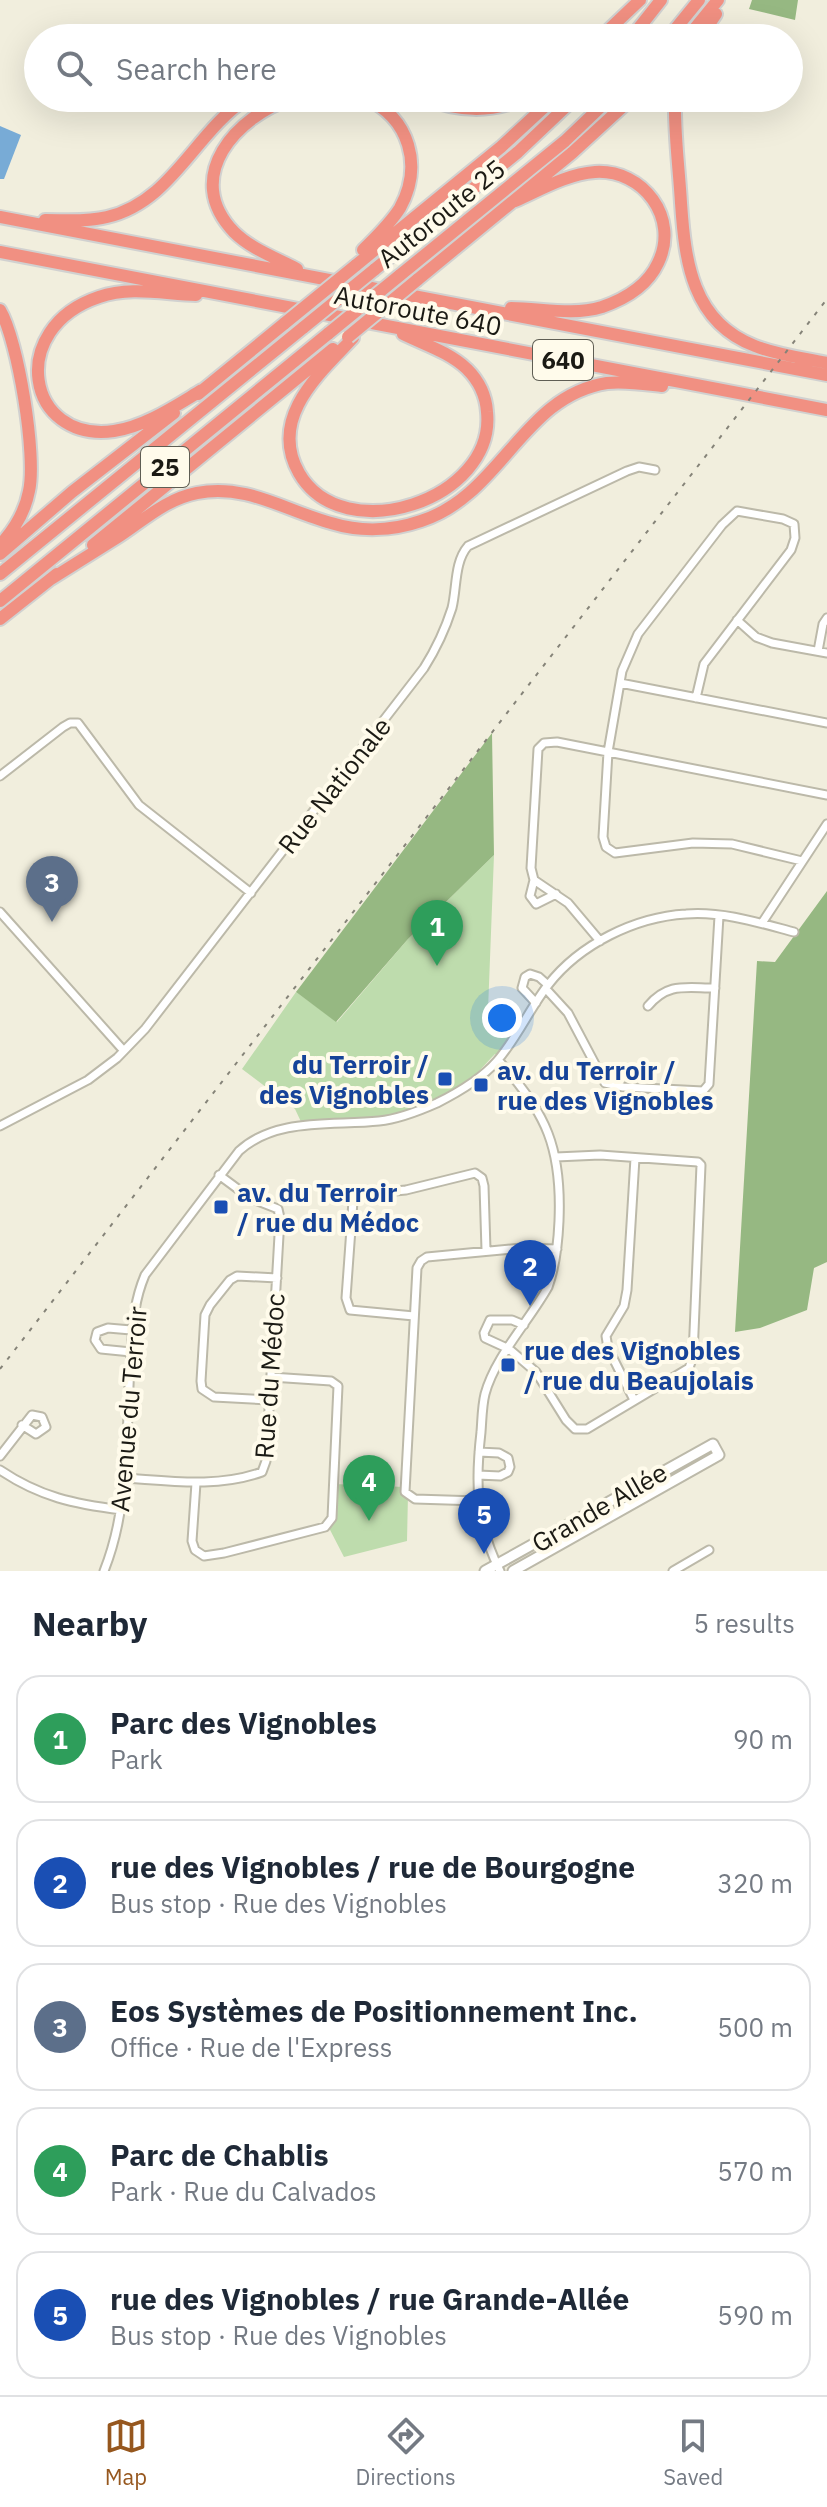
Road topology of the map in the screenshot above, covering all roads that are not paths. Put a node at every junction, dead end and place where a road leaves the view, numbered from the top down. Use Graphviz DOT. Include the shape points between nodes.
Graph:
graph roads {
  1 [pos="642,0"];
  2 [pos="661,0"];
  3 [pos="699,0"];
  4 [pos="721,0"];
  5 [pos="615,24"];
  6 [pos="622,24"];
  7 [pos="642,24"];
  8 [pos="679,24"];
  9 [pos="700,24"];
  10 [pos="708,24"];
  11 [pos="230,112"];
  12 [pos="261,112"];
  13 [pos="387,112"];
  14 [pos="539,112"];
  15 [pos="560,112"];
  16 [pos="595,112"];
  17 [pos="617,112"];
  18 [pos="676,112"];
  19 [pos="515,201"];
  20 [pos="6,218"];
  21 [pos="0,252"];
  22 [pos="352,266"];
  23 [pos="311,276"];
  24 [pos="234,297"];
  25 [pos="480,308"];
  26 [pos="0,310"];
  27 [pos="386,326"];
  28 [pos="351,338"];
  29 [pos="827,363"];
  30 [pos="827,375"];
  31 [pos="202,390"];
  32 [pos="740,394"];
  33 [pos="827,410"];
  34 [pos="144,436"];
  35 [pos="655,470"];
  36 [pos="0,545"];
  37 [pos="0,554"];
  38 [pos="0,567"];
  39 [pos="0,574"];
  40 [pos="51,579"];
  41 [pos="0,601"];
  42 [pos="827,618"];
  43 [pos="0,619"];
  44 [pos="737,620"];
  45 [pos="818,651"];
  46 [pos="827,653"];
  47 [pos="620,683"];
  48 [pos="696,698"];
  49 [pos="827,723"];
  50 [pos="608,752"];
  51 [pos="0,776"];
  52 [pos="827,795"];
  53 [pos="827,824"];
  54 [pos="802,861"];
  55 [pos="534,880"];
  56 [pos="251,893"];
  57 [pos="556,894"];
  58 [pos="0,912"];
  59 [pos="719,916"];
  60 [pos="762,923"];
  61 [pos="794,932"];
  62 [pos="600,941"];
  63 [pos="547,987"];
  64 [pos="715,988"];
  65 [pos="536,1003"];
  66 [pos="648,1006"];
  67 [pos="124,1051"];
  68 [pos="498,1060"];
  69 [pos="0,1126"];
  70 [pos="556,1157"];
  71 [pos="635,1158"];
  72 [pos="219,1175"];
  73 [pos="557,1249"];
  74 [pos="486,1250"];
  75 [pos="277,1278"];
  76 [pos="414,1316"];
  77 [pos="524,1325"];
  78 [pos="131,1330"];
  79 [pos="509,1349"];
  80 [pos="131,1352"];
  81 [pos="271,1377"];
  82 [pos="269,1400"];
  83 [pos="634,1400"];
  84 [pos="22,1425"];
  85 [pos="479,1452"];
  86 [pos="0,1456"];
  87 [pos="0,1470"];
  88 [pos="478,1475"];
  89 [pos="124,1478"];
  90 [pos="196,1483"];
  91 [pos="478,1501"];
  92 [pos="122,1510"];
  93 [pos="709,1550"];
  94 [pos="498,1568"];
  95 [pos="104,1571"];
  96 [pos="485,1571"];
  97 [pos="513,1571"];
  98 [pos="673,1571"];
  1 -- 5 [label="highway"];
  1 -- 6 [label="highway"];
  2 -- 7 [label="highway"];
  3 -- 8 [label="highway"];
  4 -- 9 [label="highway"];
  4 -- 10 [label="highway"];
  11 -- 20 [label="highway" via="164,184 136,206 94,219"];
  12 -- 23 [label="highway" via="233,134 217,161 215,192 222,215 241,238"];
  13 -- 22 [label="highway" via="410,146 412,172 394,216"];
  14 -- 22 [label="highway"];
  15 -- 39 [label="highway, Autoroute 25 / 25, bridge"];
  16 -- 41 [label="highway, Autoroute 25 / 25, bridge"];
  17 -- 19 [label="highway"];
  18 -- 29 [label="highway" via="685,249 699,295 716,319 745,341"];
  19 -- 25 [label="highway" via="579,175 625,176 648,193 660,211 665,234 661,257 638,287 597,308"];
  19 -- 28 [label="highway, bridge"];
  20 -- 23 [label="highway, Autoroute 640 / 640"];
  21 -- 24 [label="highway, Autoroute 640 / 640"];
  22 -- 31 [label="highway, bridge"];
  23 -- 25 [label="highway, Autoroute 640 / 640"];
  24 -- 27 [label="highway, Autoroute 640 / 640"];
  24 -- 31 [label="highway" via="138,292 102,296 59,320 39,352 38,380 44,397 59,416 83,429 131,427"];
  25 -- 30 [label="highway, Autoroute 640 / 640"];
  26 -- 36 [label="highway" via="13,344 32,467 24,509"];
  27 -- 28 [label="highway" via="460,363 480,386 487,407 486,436 473,464 452,484 415,503 372,510 339,506 309,486 294,461 291,429 300,400"];
  27 -- 32 [label="highway, Autoroute 640 / 640"];
  28 -- 40 [label="highway"];
  31 -- 34 [label="highway"];
  32 -- 33 [label="highway, Autoroute 640 / 640"];
  32 -- 40 [label="highway" via="625,382 579,391 545,412 467,497 434,516 400,526 340,526 235,491 192,494 161,507"];
  34 -- 37 [label="highway"];
  34 -- 38 [label="highway"];
  35 -- 56 [label="street, Rue Nationale" via="627,471 465,548 450,614 428,661"];
  40 -- 43 [label="highway"];
  42 -- 45 [label="street"];
  44 -- 45 [label="street" via="756,637"];
  44 -- 47 [label="street" via="791,550 794,524 737,511 730,517 638,634"];
  44 -- 48 [label="street" via="704,664"];
  45 -- 46 [label="street"];
  47 -- 48 [label="street"];
  47 -- 50 [label="street"];
  48 -- 49 [label="street"];
  50 -- 52 [label="street"];
  50 -- 54 [label="street" via="603,837 615,853 732,844"];
  50 -- 55 [label="street" via="550,741 538,749"];
  51 -- 56 [label="street" via="75,722 139,805"];
  53 -- 54 [label="street"];
  54 -- 60 [label="street"];
  55 -- 57 [label="street"];
  55 -- 57 [label="street" via="530,896 536,904"];
  56 -- 67 [label="street, Rue Nationale"];
  57 -- 62 [label="street"];
  58 -- 67 [label="street"];
  59 -- 60 [label="street, Avenue du Terroir"];
  59 -- 62 [label="street, Avenue du Terroir" via="686,914 649,921"];
  59 -- 64 [label="street"];
  60 -- 61 [label="street, Avenue du Terroir"];
  62 -- 63 [label="street, Avenue du Terroir"];
  63 -- 64 [label="street" via="568,1013 605,1083 703,1091 709,1084"];
  63 -- 65 [label="street, Avenue du Terroir"];
  63 -- 65 [label="street" via="539,977 525,977 522,988"];
  64 -- 66 [label="street" via="670,988"];
  65 -- 68 [label="street, Avenue du Terroir"];
  67 -- 69 [label="street, Rue Nationale" via="88,1080"];
  68 -- 70 [label="street" via="540,1113"];
  68 -- 72 [label="street, Avenue du Terroir" via="440,1102 404,1116 271,1132 249,1142"];
  70 -- 71 [label="street"];
  70 -- 73 [label="street"];
  71 -- 83 [label="street" via="627,1290 606,1336"];
  71 -- 83 [label="street" via="698,1162 703,1171 693,1356 689,1368"];
  72 -- 75 [label="street, Rue du Médoc" via="250,1198 278,1209"];
  72 -- 78 [label="street, Avenue du Terroir" via="145,1275 135,1298"];
  73 -- 74 [label="street"];
  73 -- 77 [label="street" via="548,1287"];
  74 -- 76 [label="street" via="421,1261"];
  74 -- 76 [label="street" via="484,1186 475,1173 363,1194 353,1201 346,1298 350,1310"];
  75 -- 81 [label="street, Rue du Médoc"];
  75 -- 82 [label="street" via="237,1276 205,1315 202,1389 214,1397"];
  76 -- 91 [label="street" via="405,1492 415,1499"];
  77 -- 79 [label="street"];
  77 -- 79 [label="street" via="500,1319 487,1324 485,1338"];
  78 -- 80 [label="street, Avenue du Terroir"];
  78 -- 80 [label="street" via="108,1328 97,1332 95,1340 101,1349"];
  79 -- 83 [label="street" via="536,1372 575,1429 587,1429"];
  79 -- 85 [label="street" via="485,1394"];
  80 -- 89 [label="street, Avenue du Terroir"];
  81 -- 82 [label="street, Rue du Médoc"];
  81 -- 90 [label="street" via="331,1381 338,1386 332,1518 325,1527 204,1556 192,1541"];
  82 -- 90 [label="street, Rue du Médoc" via="262,1472 241,1480"];
  84 -- 86 [label="street"];
  85 -- 88 [label="street"];
  85 -- 88 [label="street" via="499,1453 510,1467 500,1476"];
  87 -- 92 [label="street" via="73,1504"];
  88 -- 91 [label="street"];
  89 -- 90 [label="street, Rue du Médoc"];
  89 -- 92 [label="street, Avenue du Terroir"];
  91 -- 94 [label="street" via="484,1537"];
  92 -- 95 [label="street, Avenue du Terroir"];
  93 -- 98 [label="street"];
  94 -- 96 [label="street, Grande Allée"];
  94 -- 97 [label="street, Grande Allée" via="713,1444 719,1455"];
}
